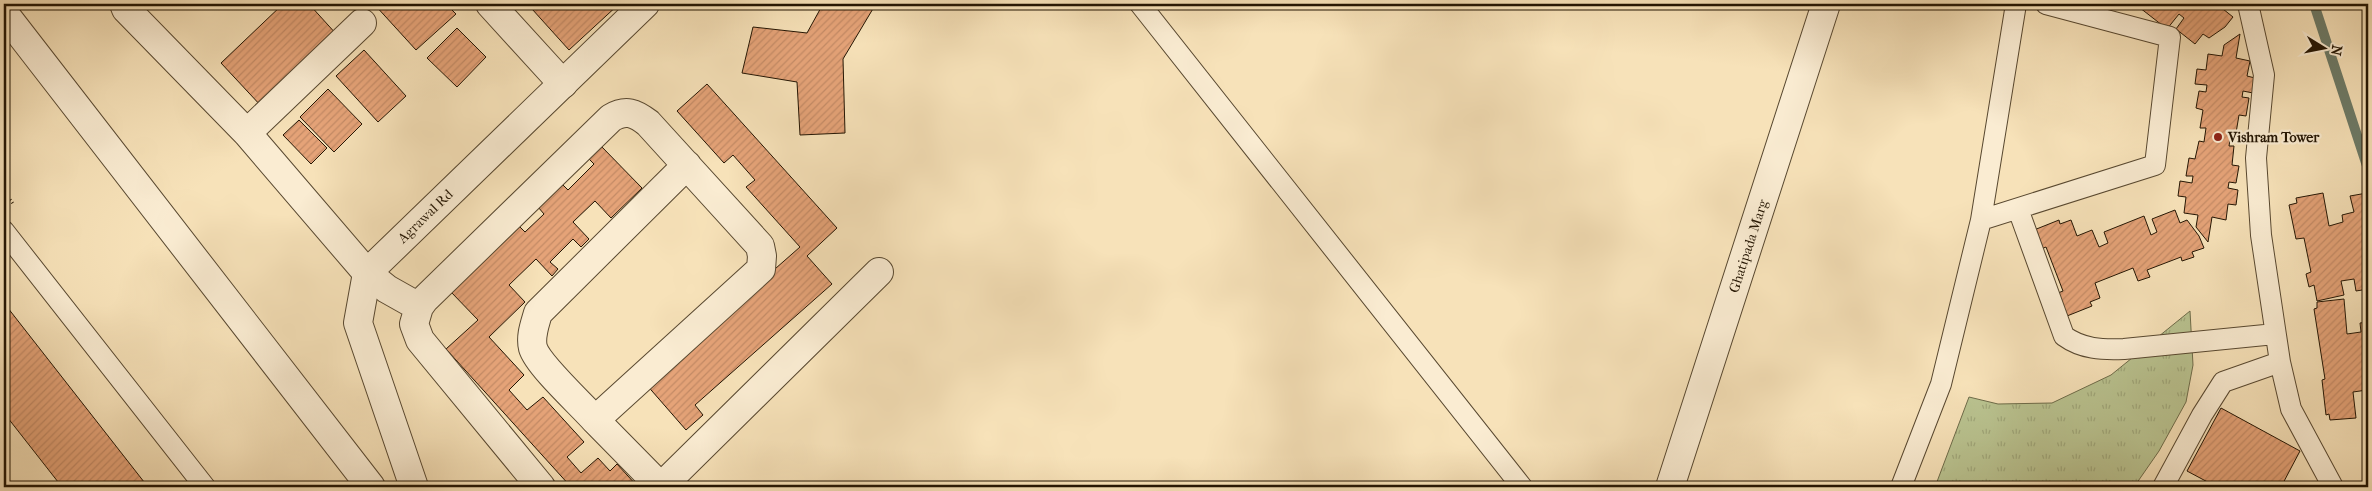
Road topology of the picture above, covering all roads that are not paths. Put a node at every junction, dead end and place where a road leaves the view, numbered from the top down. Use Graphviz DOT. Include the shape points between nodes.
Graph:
graph roads {
  1 [pos="124,4"];
  2 [pos="490,4"];
  3 [pos="646,4"];
  4 [pos="1140,4"];
  5 [pos="1826,4"];
  6 [pos="2016,4"];
  7 [pos="2046,4"];
  8 [pos="2248,4"];
  9 [pos="4,13"];
  10 [pos="362,23"];
  11 [pos="563,84"];
  12 [pos="247,133"];
  13 [pos="687,165"];
  14 [pos="2018,208"];
  15 [pos="1981,220"];
  16 [pos="4,230"];
  17 [pos="879,272"];
  18 [pos="367,273"];
  19 [pos="419,307"];
  20 [pos="2275,334"];
  21 [pos="2280,362"];
  22 [pos="595,420"];
  23 [pos="204,487"];
  24 [pos="371,487"];
  25 [pos="414,487"];
  26 [pos="541,487"];
  27 [pos="661,487"];
  28 [pos="1522,487"];
  29 [pos="1670,487"];
  30 [pos="1901,487"];
  31 [pos="2163,487"];
  32 [pos="2333,487"];
  1 -- 12 [label="street"];
  2 -- 11 [label="street"];
  3 -- 11 [label="street, Agrawal Rd"];
  4 -- 28 [label="lane"];
  5 -- 29 [label="street, Ghatipada Marg"];
  6 -- 15 [label="lane"];
  7 -- 14 [label="lane" via="2170,37 2155,165"];
  8 -- 20 [label="lane" via="2264,75 2256,158 2261,235"];
  9 -- 24 [label="street"];
  10 -- 12 [label="street"];
  11 -- 18 [label="street, Agrawal Rd"];
  12 -- 18 [label="street"];
  13 -- 19 [label="street" via="642,118 621,112 611,118"];
  13 -- 22 [label="street" via="538,313 533,330 533,348 543,364"];
  13 -- 22 [label="street" via="760,246 761,269"];
  14 -- 15 [label="lane"];
  14 -- 20 [label="lane" via="2064,336 2074,344 2102,350"];
  15 -- 30 [label="lane" via="1941,384"];
  16 -- 23 [label="lane"];
  17 -- 27 [label="street"];
  18 -- 19 [label="street"];
  18 -- 25 [label="street" via="358,323"];
  19 -- 26 [label="street" via="414,324 420,340"];
  20 -- 21 [label="lane"];
  21 -- 31 [label="lane" via="2223,382"];
  21 -- 32 [label="lane" via="2291,409"];
  22 -- 27 [label="street"];
}
